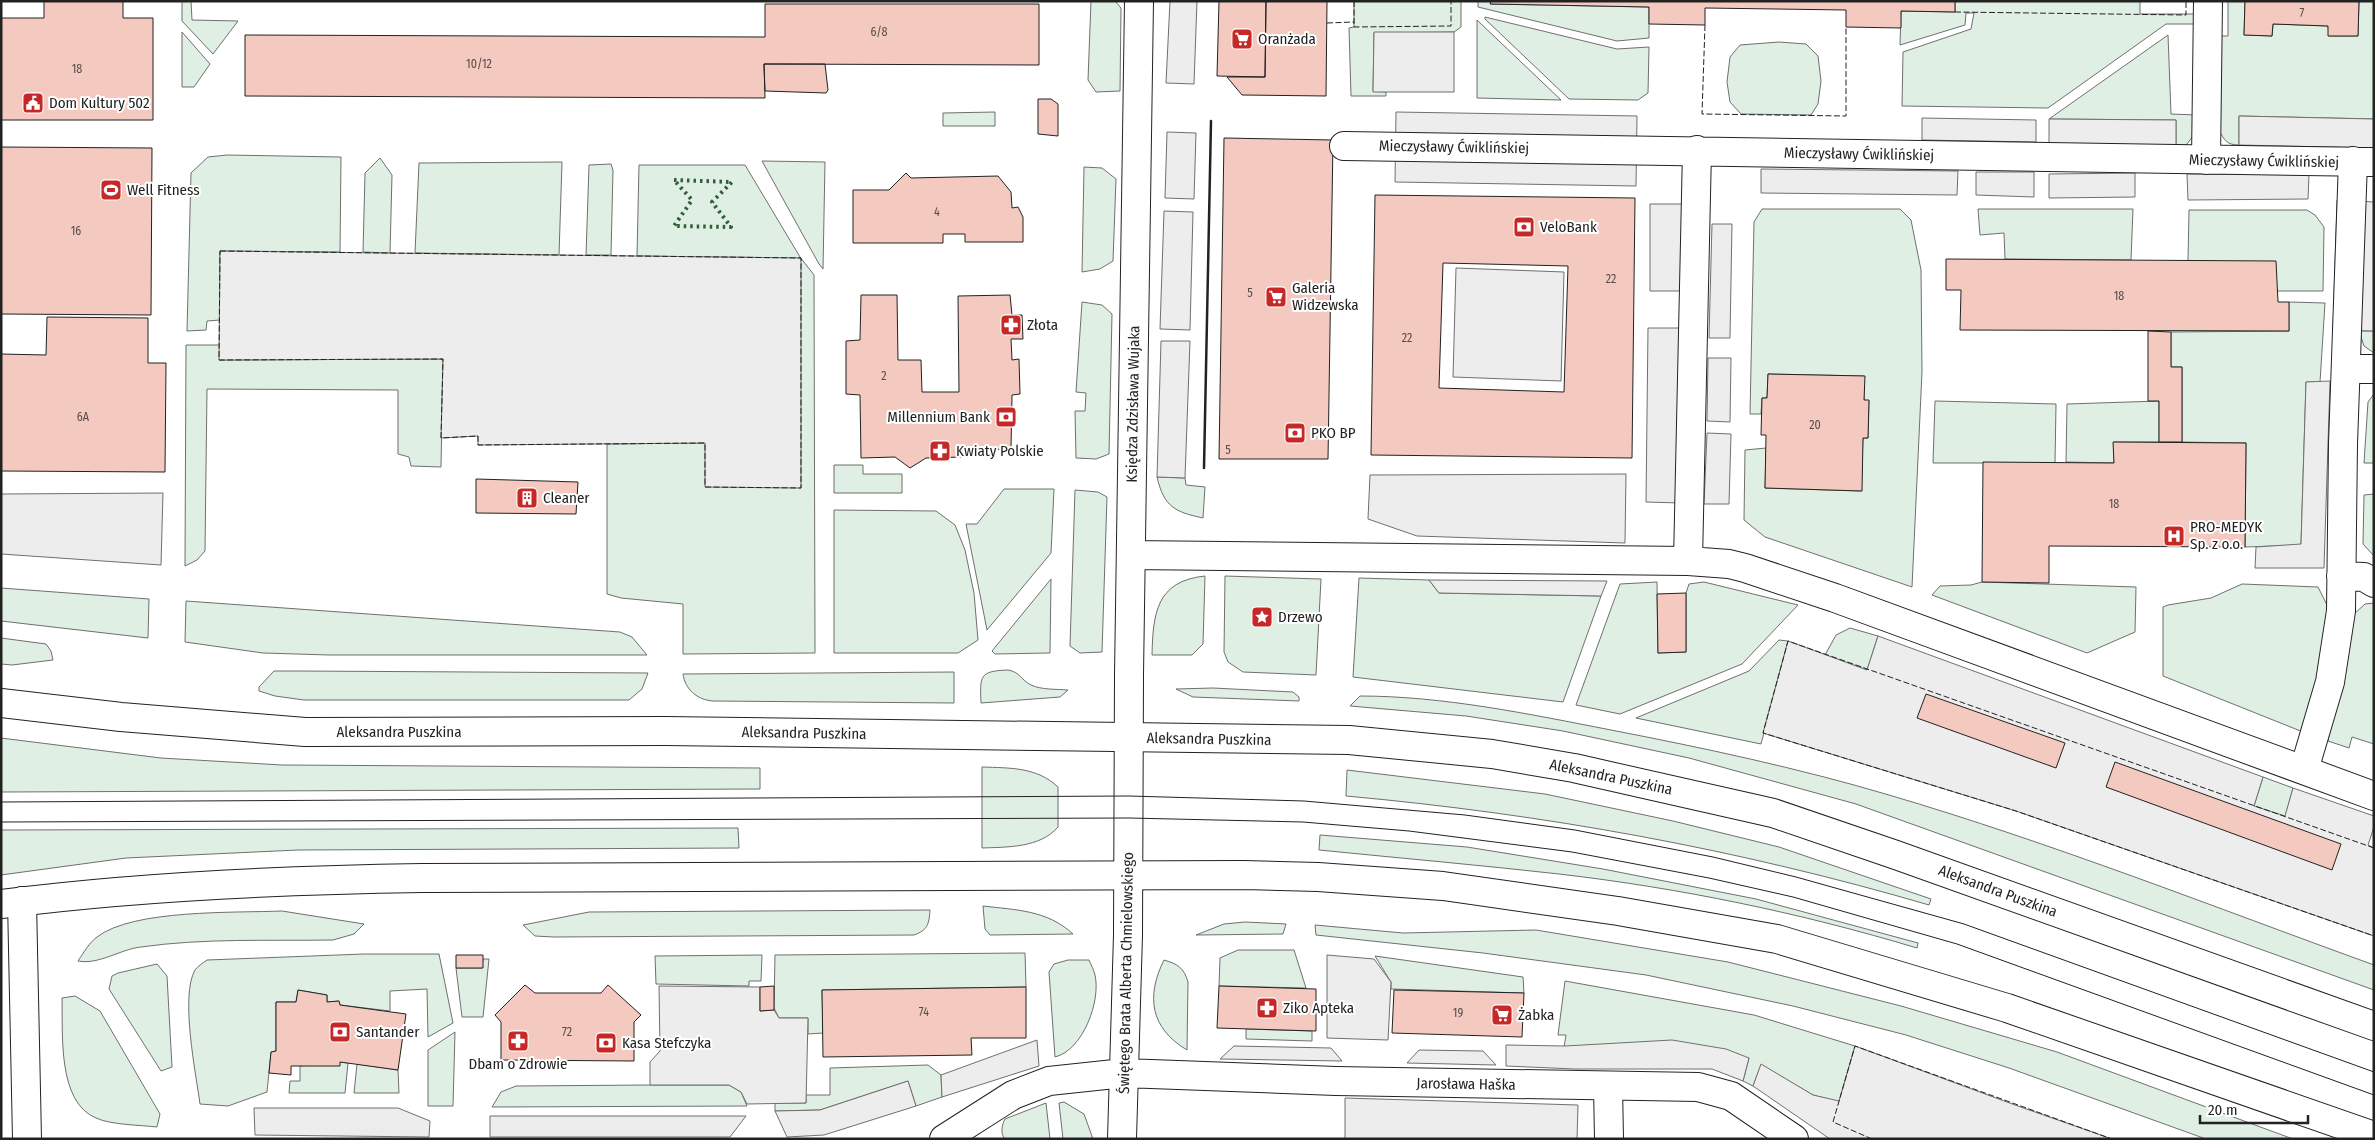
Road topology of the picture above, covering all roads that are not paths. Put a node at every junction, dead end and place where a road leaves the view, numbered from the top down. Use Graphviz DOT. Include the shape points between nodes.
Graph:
graph roads {
  1 [pos="1139,1"];
  2 [pos="2208,1"];
  3 [pos="1344,146"];
  4 [pos="1697,150"];
  5 [pos="2206,160"];
  6 [pos="2363,162"];
  7 [pos="2346,369"];
  8 [pos="2374,369"];
  9 [pos="1131,555"];
  10 [pos="1688,561"];
  11 [pos="2341,576"];
  12 [pos="2374,583"];
  13 [pos="1,702"];
  14 [pos="1128,738"];
  15 [pos="2304,770"];
  16 [pos="2374,796"];
  17 [pos="1128,807"];
  18 [pos="1129,876"];
  19 [pos="11,903"];
  20 [pos="2374,1026"];
  21 [pos="1124,1073"];
  22 [pos="1608,1086"];
  23 [pos="2374,1136"];
  24 [pos="27,1139"];
  25 [pos="944,1139"];
  26 [pos="1122,1139"];
  27 [pos="1609,1139"];
  28 [pos="1794,1139"];
  1 -- 9 [label="street, Księdza Zdzisława Wujaka"];
  2 -- 5 [label="street"];
  3 -- 4 [label="street, Mieczysławy Ćwiklińskiej"];
  4 -- 5 [label="street, Mieczysławy Ćwiklińskiej"];
  4 -- 10 [label="street"];
  5 -- 6 [label="street, Mieczysławy Ćwiklińskiej"];
  6 -- 7 [label="street"];
  7 -- 8 [label="street"];
  7 -- 11 [label="street"];
  9 -- 10 [label="street"];
  9 -- 14 [label="street, Księdza Zdzisława Wujaka"];
  10 -- 15 [label="street" via="1745,568 1843,601"];
  11 -- 12 [label="street" via="2364,578"];
  11 -- 15 [label="street" via="2341,611 2330,682"];
  13 -- 14 [label="street, Aleksandra Puszkina" via="122,717 305,732 674,731"];
  14 -- 17 [label="street, Księdza Zdzisława Wujaka"];
  14 -- 20 [label="street, Aleksandra Puszkina" via="1349,740 1492,754 1574,768 1773,813"];
  15 -- 16 [label="street"];
  17 -- 18 [label="street, Świętego Brata Alberta Chmielowskiego"];
  18 -- 19 [label="street" via="305,879 129,889"];
  18 -- 21 [label="street, Świętego Brata Alberta Chmielowskiego"];
  18 -- 23 [label="street" via="1288,876 1443,886 1618,911 1777,939 2007,1008"];
  19 -- 24 [label="street"];
  21 -- 22 [label="street, Jarosława Haška"];
  21 -- 25 [label="street, Jarosława Haška" via="1049,1081 1013,1094"];
  21 -- 26 [label="street, Świętego Brata Alberta Chmielowskiego"];
  22 -- 27 [label="street"];
  22 -- 28 [label="street, Jarosława Haška" via="1698,1087 1717,1092 1731,1096"];
}
